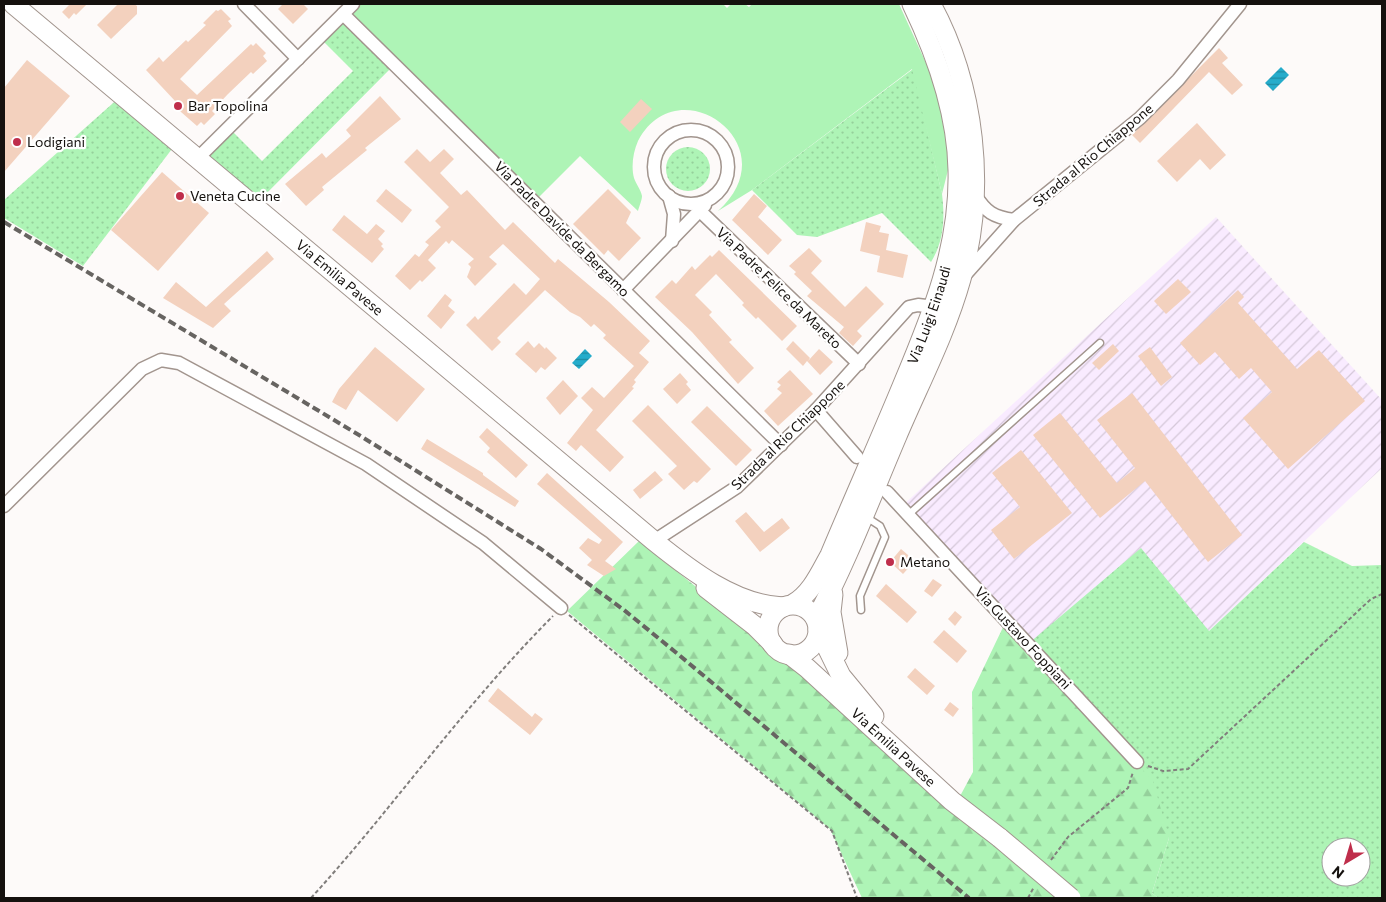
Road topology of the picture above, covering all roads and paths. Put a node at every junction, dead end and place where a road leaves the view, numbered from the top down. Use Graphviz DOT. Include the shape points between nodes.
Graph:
graph roads {
  1 [pos="13,4"];
  2 [pos="244,4"];
  3 [pos="353,4"];
  4 [pos="912,4"];
  5 [pos="931,4"];
  6 [pos="1240,4"];
  7 [pos="343,14"];
  8 [pos="298,59"];
  9 [pos="198,158"];
  10 [pos="974,194"];
  11 [pos="669,196"];
  12 [pos="711,198"];
  13 [pos="700,211"];
  14 [pos="1014,220"];
  15 [pos="672,241"];
  16 [pos="961,280"];
  17 [pos="623,290"];
  18 [pos="934,307"];
  19 [pos="1100,343"];
  20 [pos="858,364"];
  21 [pos="816,410"];
  22 [pos="781,445"];
  23 [pos="857,457"];
  24 [pos="887,492"];
  25 [pos="4,506"];
  26 [pos="863,515"];
  27 [pos="908,515"];
  28 [pos="660,546"];
  29 [pos="833,583"];
  30 [pos="1382,594"];
  31 [pos="788,605"];
  32 [pos="560,608"];
  33 [pos="861,610"];
  34 [pos="817,624"];
  35 [pos="773,644"];
  36 [pos="789,654"];
  37 [pos="871,713"];
  38 [pos="1137,762"];
  39 [pos="999,838"];
  40 [pos="1047,866"];
  41 [pos="1038,882"];
  42 [pos="310,898"];
  43 [pos="856,898"];
  44 [pos="1028,898"];
  45 [pos="1071,898"];
  1 -- 9 [label="main road, Via Emilia Pavese"];
  2 -- 8 [label="street"];
  3 -- 7 [label="street"];
  4 -- 18 [label="main road, Via Luigi Einaudi" via="944,83 958,170 955,228"];
  5 -- 10 [label="main road, Via Luigi Einaudi" via="948,40 963,86 969,116"];
  6 -- 14 [label="street, Strada al Rio Chiappone" via="1178,80 1140,118"];
  7 -- 8 [label="street"];
  7 -- 17 [label="street, Via Padre Davide da Bergamo"];
  8 -- 9 [label="street"];
  9 -- 28 [label="main road, Via Emilia Pavese"];
  10 -- 14 [label="street" via="989,212"];
  10 -- 16 [label="main road, Via Luigi Einaudi" via="969,246"];
  11 -- 12 [label="street" via="690,204"];
  11 -- 12 [label="street" via="655,176 657,152 664,141 686,130 710,135 725,154 728,166 726,179"];
  11 -- 15 [label="street" via="674,222"];
  12 -- 13 [label="street"];
  13 -- 15 [label="street"];
  13 -- 20 [label="street, Via Padre Felice da Mareto"];
  14 -- 16 [label="street, Strada al Rio Chiappone"];
  15 -- 17 [label="street"];
  16 -- 26 [label="main road, Via Luigi Einaudi" via="943,331"];
  17 -- 22 [label="street, Via Padre Davide da Bergamo"];
  18 -- 20 [label="street, Strada al Rio Chiappone" via="918,304 910,307"];
  18 -- 31 [label="main road, Via Luigi Einaudi" via="830,555 818,578 800,600"];
  19 -- 27 [label="lane"];
  20 -- 21 [label="street, Strada al Rio Chiappone"];
  21 -- 22 [label="street, Strada al Rio Chiappone"];
  21 -- 23 [label="street"];
  22 -- 28 [label="street, Strada al Rio Chiappone" via="737,487"];
  24 -- 27 [label="street, Via Gustavo Foppiani"];
  25 -- 32 [label="street" via="142,369 161,360 178,362 366,464 483,543"];
  26 -- 29 [label="main road, Via Luigi Einaudi"];
  26 -- 33 [label="lane" via="880,526 884,537 860,596"];
  27 -- 38 [label="street, Via Gustavo Foppiani"];
  28 -- 31 [label="main road, Via Emilia Pavese" via="712,582 747,600 768,606"];
  28 -- 35 [label="main road, Via Emilia Pavese"];
  29 -- 34 [label="main road, Via Luigi Einaudi"];
  29 -- 37 [label="main road" via="830,612 838,656"];
  30 -- 38 [label="path" via="1371,599 1188,769 1163,771"];
  31 -- 34 [label="main road" via="807,608"];
  31 -- 35 [label="main road" via="774,613 769,623 768,634"];
  32 -- 42 [label="path" via="511,658 348,857"];
  32 -- 43 [label="path" via="832,832"];
  34 -- 36 [label="main road" via="818,636 810,648"];
  34 -- 37 [label="main road" via="841,676"];
  35 -- 36 [label="main road"];
  36 -- 39 [label="main road, Via Emilia Pavese" via="952,801"];
  37 -- 39 [label="main road"];
  38 -- 40 [label="path" via="1128,788 1068,838"];
  39 -- 45 [label="main road, Via Emilia Pavese, bridge"];
  41 -- 44 [label="path"];
}
